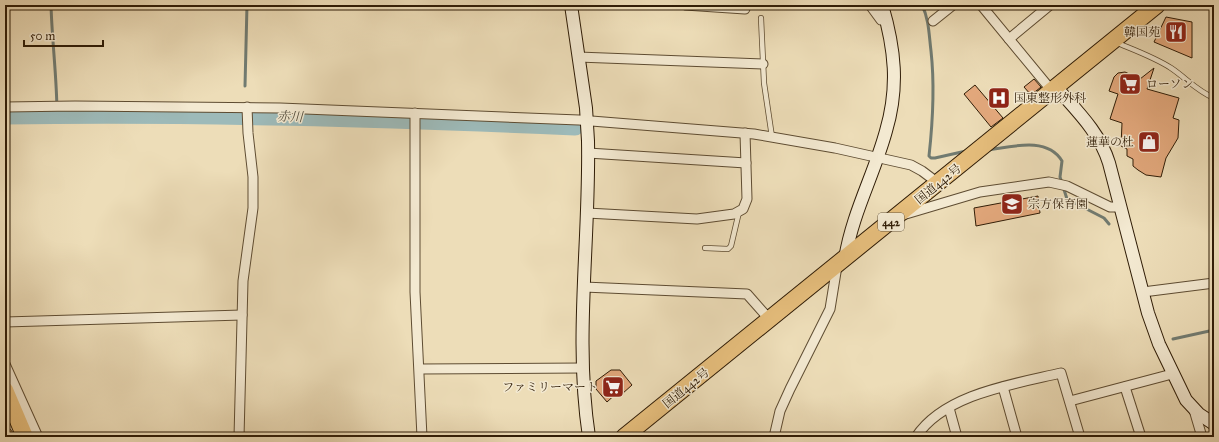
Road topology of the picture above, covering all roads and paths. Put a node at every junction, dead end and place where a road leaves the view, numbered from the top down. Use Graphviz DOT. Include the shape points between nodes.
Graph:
graph roads {
  1 [pos="570,5"];
  2 [pos="685,5"];
  3 [pos="870,5"];
  4 [pos="882,5"];
  5 [pos="954,5"];
  6 [pos="982,5"];
  7 [pos="1050,5"];
  8 [pos="1157,5"];
  9 [pos="744,8"];
  10 [pos="761,18"];
  11 [pos="886,18"];
  12 [pos="933,21"];
  13 [pos="1009,39"];
  14 [pos="1113,41"];
  15 [pos="578,57"];
  16 [pos="763,64"];
  17 [pos="1054,89"];
  18 [pos="1214,98"];
  19 [pos="5,107"];
  20 [pos="247,107"];
  21 [pos="415,113"];
  22 [pos="587,121"];
  23 [pos="745,133"];
  24 [pos="772,137"];
  25 [pos="588,153"];
  26 [pos="877,158"];
  27 [pos="746,163"];
  28 [pos="938,183"];
  29 [pos="1121,207"];
  30 [pos="739,212"];
  31 [pos="587,213"];
  32 [pos="896,217"];
  33 [pos="705,248"];
  34 [pos="841,262"];
  35 [pos="1214,283"];
  36 [pos="584,287"];
  37 [pos="1143,292"];
  38 [pos="242,315"];
  39 [pos="770,320"];
  40 [pos="5,322"];
  41 [pos="5,364"];
  42 [pos="582,368"];
  43 [pos="420,369"];
  44 [pos="1172,374"];
  45 [pos="1003,387"];
  46 [pos="1126,387"];
  47 [pos="5,390"];
  48 [pos="1070,401"];
  49 [pos="949,408"];
  50 [pos="1194,410"];
  51 [pos="1214,424"];
  52 [pos="25,437"];
  53 [pos="38,437"];
  54 [pos="238,437"];
  55 [pos="422,437"];
  56 [pos="589,437"];
  57 [pos="624,437"];
  58 [pos="774,437"];
  59 [pos="916,437"];
  60 [pos="957,437"];
  61 [pos="1018,437"];
  62 [pos="1080,437"];
  63 [pos="1141,437"];
  64 [pos="1202,437"];
  1 -- 15 [label="street"];
  2 -- 9 [label="street"];
  3 -- 11 [label="street" via="881,20"];
  4 -- 11 [label="street"];
  5 -- 12 [label="street"];
  6 -- 13 [label="street"];
  7 -- 13 [label="street"];
  8 -- 14 [label="highway, 国道442号 / 442"];
  10 -- 16 [label="lane"];
  11 -- 26 [label="street" via="893,47 894,72 889,120"];
  13 -- 17 [label="street"];
  14 -- 17 [label="highway, 国道442号 / 442"];
  14 -- 18 [label="lane" via="1157,60 1201,92"];
  15 -- 16 [label="street"];
  15 -- 22 [label="street"];
  16 -- 24 [label="lane"];
  17 -- 28 [label="highway, 国道442号 / 442"];
  17 -- 29 [label="street" via="1085,120 1103,145"];
  19 -- 20 [label="street"];
  20 -- 21 [label="street"];
  20 -- 38 [label="street" via="253,208 243,281"];
  21 -- 22 [label="street"];
  21 -- 43 [label="street" via="415,292"];
  22 -- 23 [label="street"];
  22 -- 25 [label="street"];
  23 -- 24 [label="street"];
  23 -- 27 [label="street"];
  24 -- 26 [label="street"];
  25 -- 27 [label="street"];
  25 -- 31 [label="street"];
  26 -- 28 [label="street" via="917,167"];
  26 -- 34 [label="street"];
  27 -- 30 [label="street" via="747,198"];
  28 -- 32 [label="highway, 国道442号 / 442"];
  29 -- 32 [label="street" via="1110,207 1067,186 1049,182 980,192"];
  29 -- 37 [label="street"];
  30 -- 31 [label="street" via="696,219"];
  30 -- 33 [label="lane" via="731,246 728,249"];
  31 -- 36 [label="street"];
  32 -- 34 [label="highway, 国道442号 / 442"];
  34 -- 39 [label="highway, 国道442号 / 442"];
  34 -- 58 [label="street" via="830,309 790,389 779,415"];
  35 -- 37 [label="street"];
  36 -- 39 [label="street" via="747,294"];
  36 -- 42 [label="street"];
  37 -- 44 [label="street" via="1159,344"];
  38 -- 40 [label="street"];
  38 -- 54 [label="street"];
  39 -- 57 [label="highway, 国道442号 / 442"];
  41 -- 53 [label="street"];
  42 -- 43 [label="street"];
  42 -- 56 [label="street"];
  43 -- 55 [label="street"];
  44 -- 46 [label="street"];
  44 -- 50 [label="street"];
  45 -- 48 [label="street" via="1061,373"];
  45 -- 49 [label="street" via="973,396"];
  45 -- 61 [label="street"];
  46 -- 48 [label="street"];
  46 -- 63 [label="street"];
  47 -- 52 [label="highway"];
  48 -- 62 [label="street"];
  49 -- 59 [label="street" via="923,426"];
  49 -- 60 [label="street"];
  50 -- 51 [label="street"];
  50 -- 64 [label="street"];
}
